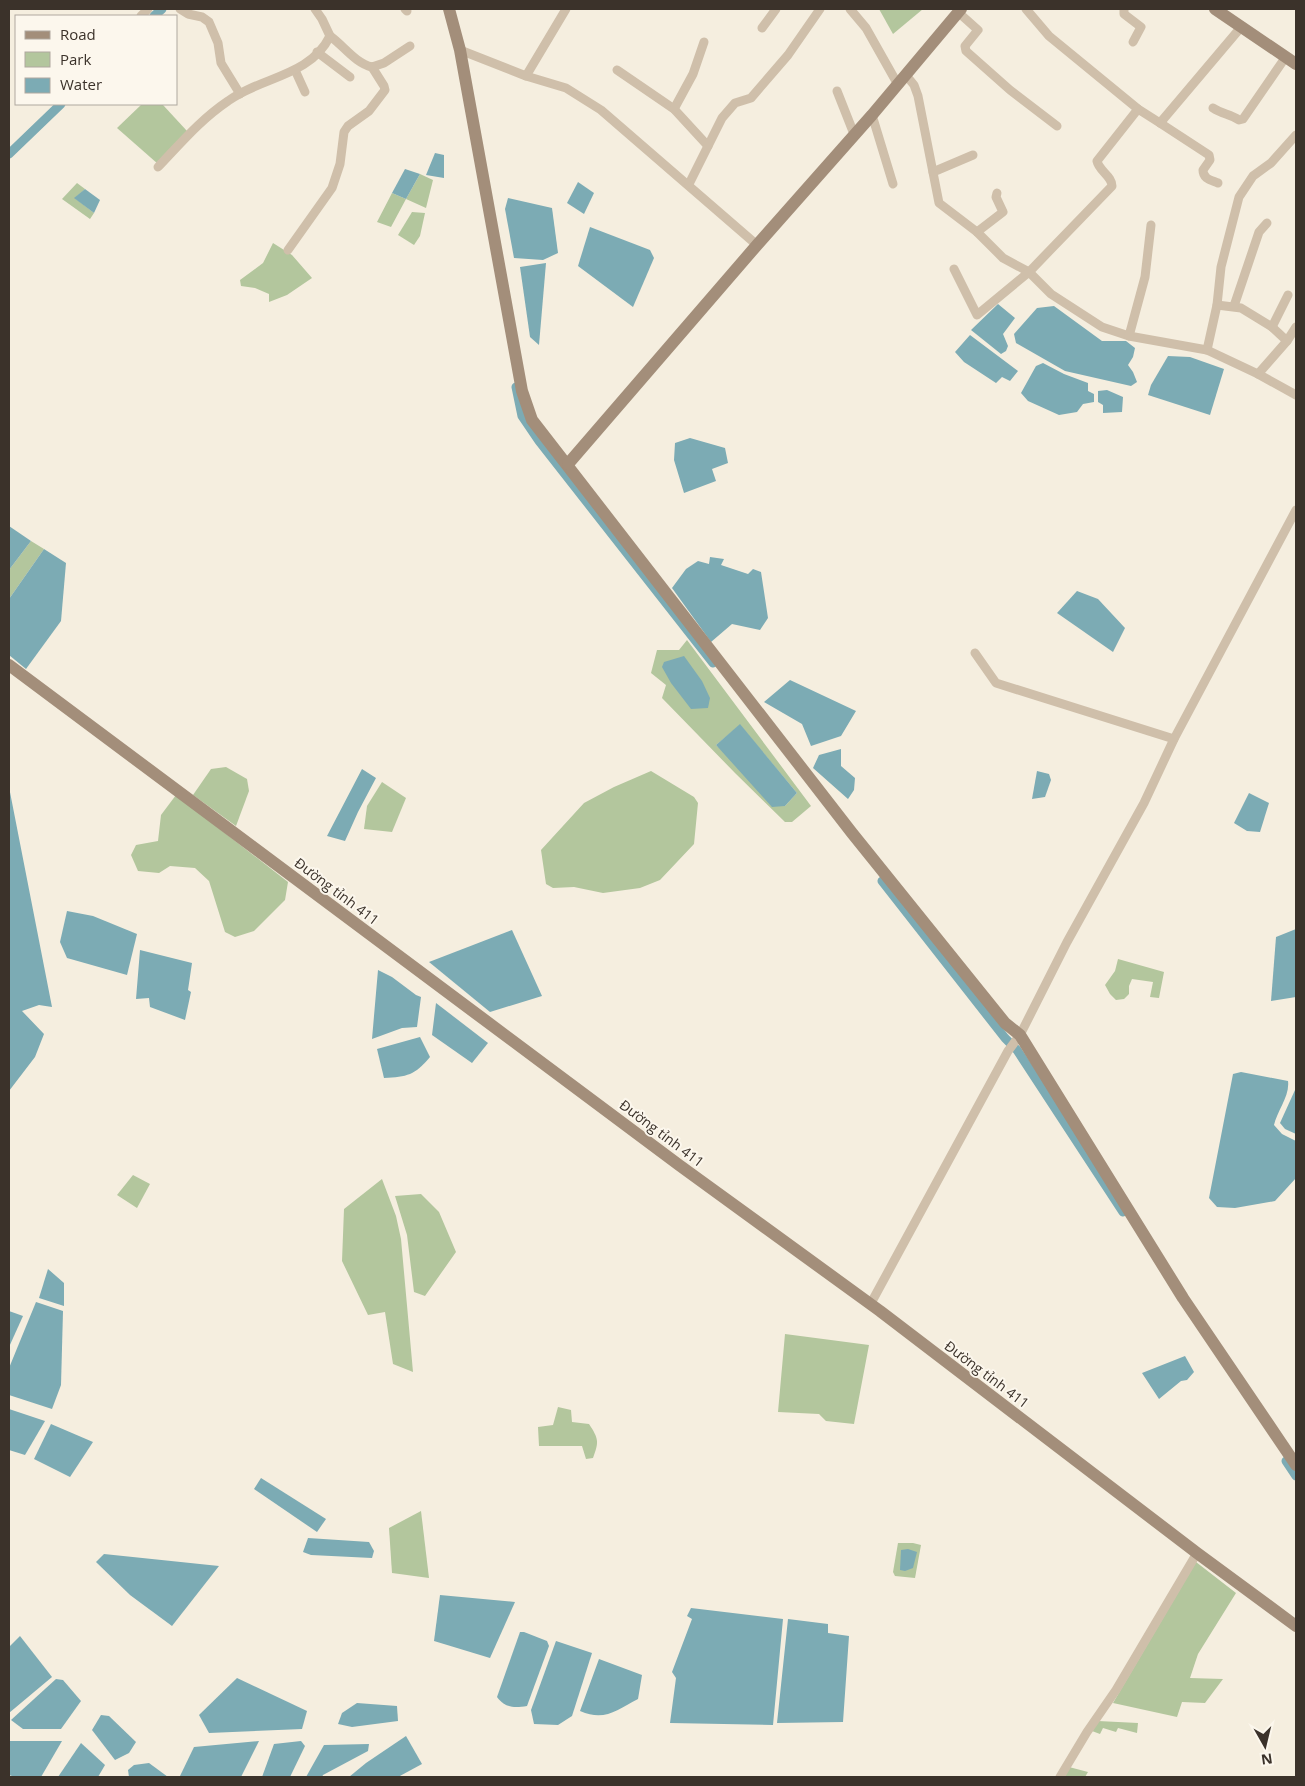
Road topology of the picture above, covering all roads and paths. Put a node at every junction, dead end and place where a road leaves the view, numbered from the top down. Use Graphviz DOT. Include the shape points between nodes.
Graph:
graph roads {
  1 [pos="180,9"];
  2 [pos="315,9"];
  3 [pos="449,9"];
  4 [pos="566,9"];
  5 [pos="776,9"];
  6 [pos="820,9"];
  7 [pos="850,9"];
  8 [pos="1026,9"];
  9 [pos="1124,9"];
  10 [pos="1215,9"];
  11 [pos="960,11"];
  12 [pos="1242,26"];
  13 [pos="762,28"];
  14 [pos="330,36"];
  15 [pos="704,42"];
  16 [pos="1133,42"];
  17 [pos="410,46"];
  18 [pos="460,50"];
  19 [pos="317,52"];
  20 [pos="1291,61"];
  21 [pos="372,67"];
  22 [pos="296,70"];
  23 [pos="617,70"];
  24 [pos="526,76"];
  25 [pos="350,77"];
  26 [pos="901,78"];
  27 [pos="306,92"];
  28 [pos="837,92"];
  29 [pos="240,94"];
  30 [pos="1213,108"];
  31 [pos="674,109"];
  32 [pos="1138,109"];
  33 [pos="872,115"];
  34 [pos="1160,123"];
  35 [pos="1057,126"];
  36 [pos="854,134"];
  37 [pos="1296,135"];
  38 [pos="708,146"];
  39 [pos="973,155"];
  40 [pos="158,167"];
  41 [pos="933,172"];
  42 [pos="1218,183"];
  43 [pos="688,184"];
  44 [pos="893,184"];
  45 [pos="997,193"];
  46 [pos="1267,223"];
  47 [pos="1151,225"];
  48 [pos="976,232"];
  49 [pos="757,246"];
  50 [pos="288,250"];
  51 [pos="954,269"];
  52 [pos="1029,272"];
  53 [pos="1288,295"];
  54 [pos="1217,305"];
  55 [pos="1234,306"];
  56 [pos="1296,326"];
  57 [pos="1272,327"];
  58 [pos="1129,336"];
  59 [pos="1287,341"];
  60 [pos="1207,350"];
  61 [pos="1258,374"];
  62 [pos="1296,395"];
  63 [pos="568,464"];
  64 [pos="1296,510"];
  65 [pos="975,653"];
  66 [pos="9,664"];
  67 [pos="1174,738"];
  68 [pos="1020,1035"];
  69 [pos="870,1305"];
  70 [pos="1296,1465"];
  71 [pos="1197,1553"];
  72 [pos="1296,1626"];
  73 [pos="1060,1777"];
  1 -- 29 [label="street" via="209,22 218,43 221,63"];
  2 -- 14 [label="street"];
  3 -- 18 [label="main road"];
  4 -- 24 [label="street"];
  5 -- 13 [label="street"];
  6 -- 38 [label="street" via="788,55 751,98 735,103 722,118"];
  7 -- 26 [label="street"];
  8 -- 32 [label="street" via="1049,36"];
  9 -- 16 [label="street" via="1124,14 1141,27"];
  10 -- 12 [label="main road"];
  11 -- 26 [label="main road"];
  11 -- 35 [label="street" via="978,30 965,46 966,51"];
  12 -- 20 [label="main road"];
  12 -- 34 [label="street"];
  14 -- 19 [label="street"];
  14 -- 21 [label="street" via="352,56"];
  15 -- 31 [label="street" via="694,74"];
  17 -- 21 [label="street"];
  18 -- 24 [label="street"];
  18 -- 63 [label="main road" via="522,392 532,420"];
  19 -- 22 [label="street"];
  19 -- 25 [label="street"];
  20 -- 30 [label="street" via="1243,119"];
  21 -- 50 [label="street" via="385,90 370,111 344,132 340,164 332,188"];
  22 -- 27 [label="street"];
  22 -- 29 [label="street"];
  23 -- 31 [label="street"];
  24 -- 43 [label="street" via="566,88 601,110"];
  26 -- 33 [label="main road"];
  26 -- 41 [label="street" via="914,85 918,96"];
  28 -- 36 [label="street"];
  29 -- 40 [label="street" via="199,123"];
  31 -- 38 [label="street"];
  32 -- 34 [label="street"];
  32 -- 52 [label="street" via="1097,161 1112,181 1112,186"];
  33 -- 36 [label="main road"];
  33 -- 44 [label="street"];
  34 -- 42 [label="street" via="1209,155 1204,175"];
  36 -- 49 [label="main road"];
  37 -- 54 [label="street" via="1253,176 1239,196 1221,267"];
  38 -- 43 [label="street"];
  39 -- 41 [label="street"];
  41 -- 48 [label="street" via="939,203"];
  43 -- 49 [label="street"];
  45 -- 48 [label="street" via="1003,212"];
  46 -- 55 [label="street" via="1259,232"];
  47 -- 58 [label="street" via="1145,277"];
  48 -- 52 [label="street" via="1003,258"];
  49 -- 63 [label="main road"];
  51 -- 52 [label="street" via="978,315"];
  52 -- 58 [label="street" via="1052,294 1102,328"];
  53 -- 57 [label="street"];
  54 -- 55 [label="street"];
  54 -- 60 [label="street"];
  55 -- 57 [label="street"];
  56 -- 59 [label="street"];
  57 -- 59 [label="street"];
  58 -- 60 [label="street"];
  59 -- 61 [label="street"];
  60 -- 61 [label="street"];
  61 -- 62 [label="street"];
  63 -- 68 [label="main road" via="852,833 1005,1023"];
  64 -- 67 [label="street"];
  65 -- 67 [label="street" via="996,683"];
  66 -- 69 [label="main road, Đường tỉnh 411"];
  67 -- 68 [label="street" via="1144,803"];
  68 -- 69 [label="street" via="1008,1051"];
  68 -- 70 [label="main road" via="1183,1298"];
  69 -- 71 [label="main road, Đường tỉnh 411"];
  71 -- 72 [label="main road, Đường tỉnh 411"];
  71 -- 73 [label="street"];
}
